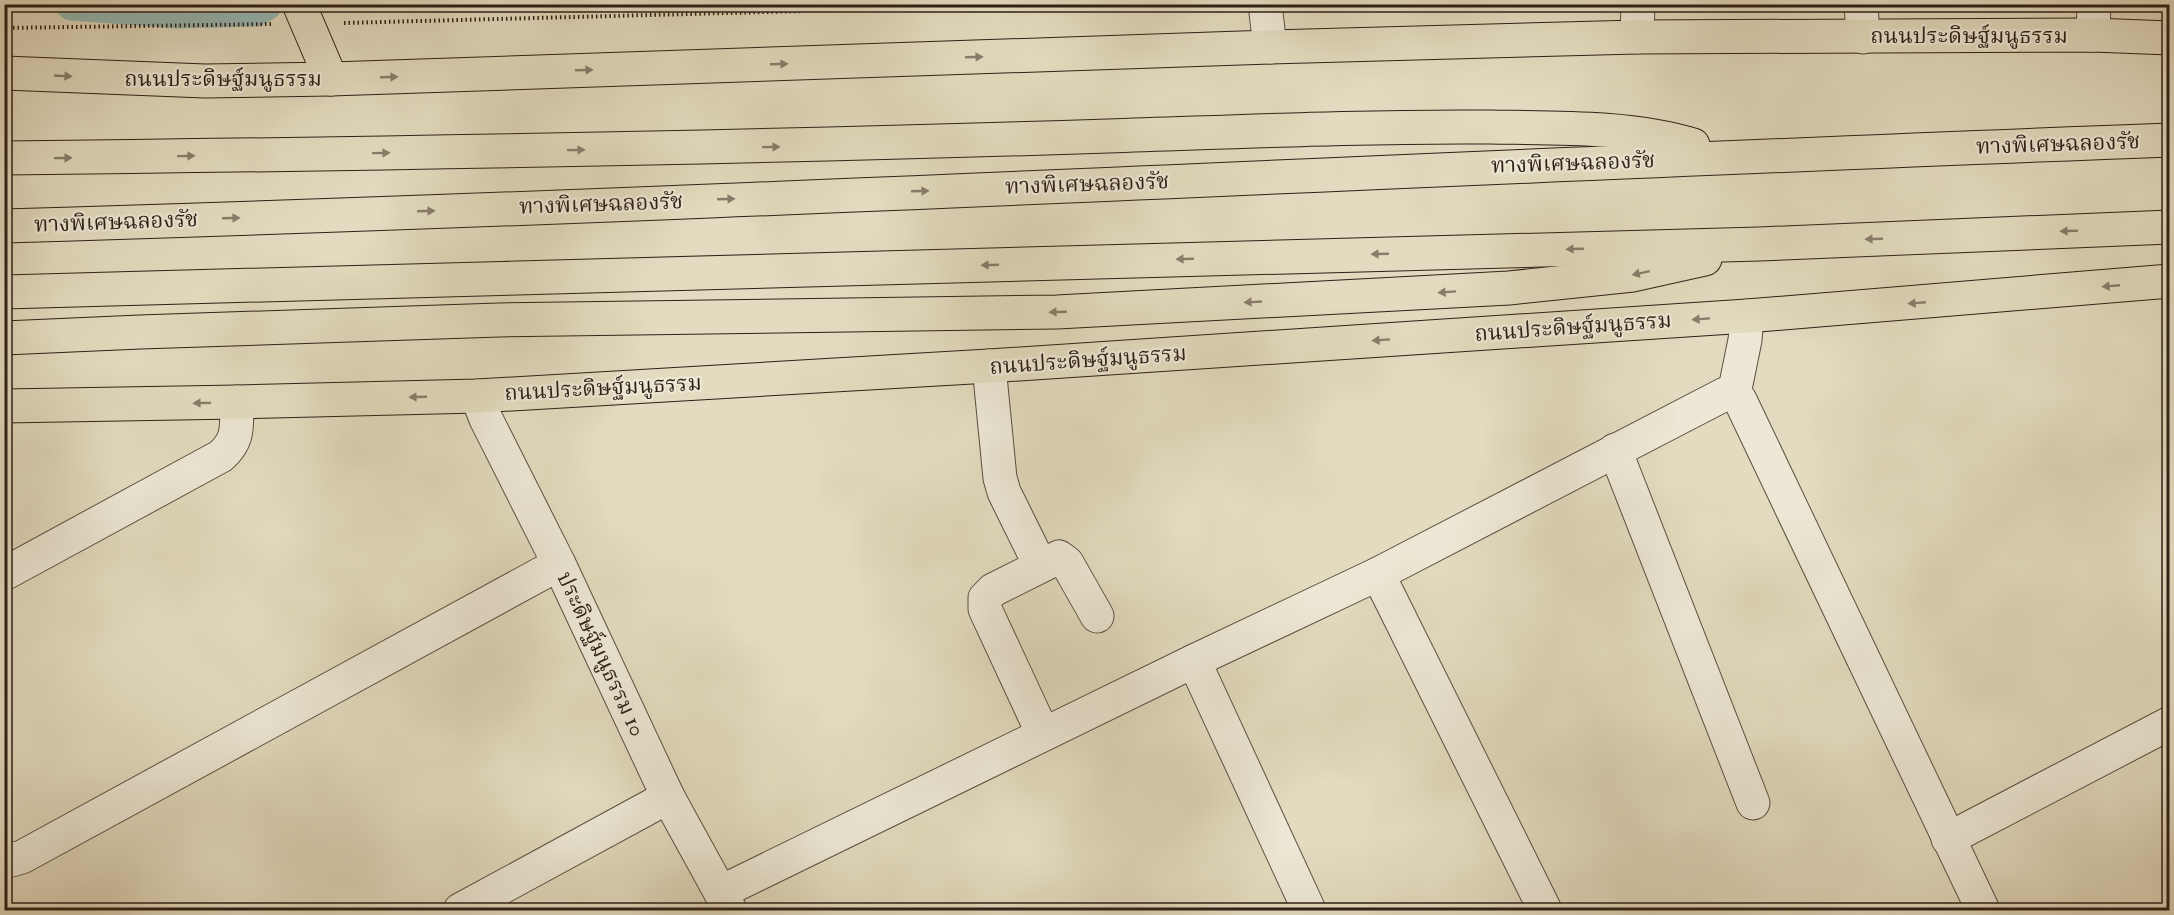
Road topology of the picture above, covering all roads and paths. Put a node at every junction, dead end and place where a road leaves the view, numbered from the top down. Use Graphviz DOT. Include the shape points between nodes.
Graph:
graph roads {
  1 [pos="1072,4"];
  2 [pos="1265,4"];
  3 [pos="1638,4"];
  4 [pos="1861,4"];
  5 [pos="303,14"];
  6 [pos="2093,20"];
  7 [pos="4,28"];
  8 [pos="1637,37"];
  9 [pos="1863,37"];
  10 [pos="2169,38"];
  11 [pos="1270,46"];
  12 [pos="4,73"];
  13 [pos="331,79"];
  14 [pos="2169,140"];
  15 [pos="1726,156"];
  16 [pos="4,158"];
  17 [pos="4,226"];
  18 [pos="2169,227"];
  19 [pos="1759,244"];
  20 [pos="2169,281"];
  21 [pos="4,292"];
  22 [pos="1747,316"];
  23 [pos="4,338"];
  24 [pos="989,366"];
  25 [pos="1734,394"];
  26 [pos="477,396"];
  27 [pos="237,402"];
  28 [pos="4,406"];
  29 [pos="1615,450"];
  30 [pos="559,564"];
  31 [pos="1040,565"];
  32 [pos="4,574"];
  33 [pos="1378,574"];
  34 [pos="1097,616"];
  35 [pos="1194,660"];
  36 [pos="2169,723"];
  37 [pos="1043,734"];
  38 [pos="668,797"];
  39 [pos="1753,803"];
  40 [pos="1948,839"];
  41 [pos="4,862"];
  42 [pos="725,901"];
  43 [pos="460,910"];
  44 [pos="1309,910"];
  45 [pos="1545,910"];
  46 [pos="1983,910"];
  1 -- 5 [label="path"];
  2 -- 11 [label="street"];
  3 -- 8 [label="street"];
  4 -- 9 [label="street"];
  5 -- 7 [label="path"];
  5 -- 13 [label="main road"];
  6 -- 9 [label="main road, ถนนประดิษฐ์มนูธรรม"];
  6 -- 10 [label="main road, ถนนประดิษฐ์มนูธรรม"];
  8 -- 9 [label="main road, ถนนประดิษฐ์มนูธรรม"];
  8 -- 11 [label="main road, ถนนประดิษฐ์มนูธรรม"];
  13 -- 11 [label="main road, ถนนประดิษฐ์มนูธรรม, one-way"];
  12 -- 13 [label="main road, ถนนประดิษฐ์มนูธรรม, one-way" via="206,81"];
  14 -- 15 [label="main road, ทางพิเศษฉลองรัช"];
  16 -- 15 [label="main road, one-way" via="817,146 1426,127 1617,131 1682,142"];
  17 -- 15 [label="main road, ทางพิเศษฉลองรัช, one-way" via="723,200"];
  18 -- 19 [label="main road, one-way"];
  19 -- 21 [label="main road, one-way"];
  19 -- 23 [label="main road, one-way" via="1633,275 1376,296 1057,312 499,320"];
  20 -- 22 [label="main road, ถนนประดิษฐ์มนูธรรม, one-way"];
  22 -- 24 [label="main road, ถนนประดิษฐ์มนูธรรม, one-way"];
  22 -- 25 [label="street"];
  24 -- 26 [label="main road, ถนนประดิษฐ์มนูธรรม"];
  24 -- 31 [label="street" via="1000,478"];
  25 -- 29 [label="street" via="1713,399"];
  25 -- 40 [label="street"];
  26 -- 27 [label="main road, ถนนประดิษฐ์มนูธรรม, one-way"];
  26 -- 30 [label="street, ประดิษฐ์มนูธรรม 10"];
  27 -- 28 [label="main road, ถนนประดิษฐ์มนูธรรม, one-way"];
  27 -- 32 [label="street" via="235,439 221,456"];
  29 -- 33 [label="street"];
  29 -- 39 [label="street"];
  30 -- 38 [label="street, ประดิษฐ์มนูธรรม 10"];
  30 -- 41 [label="street" via="32,852"];
  31 -- 34 [label="street" via="1059,557 1067,563"];
  31 -- 37 [label="street" via="993,590 985,598 985,609"];
  33 -- 35 [label="street"];
  33 -- 45 [label="street"];
  35 -- 37 [label="street"];
  35 -- 44 [label="street"];
  36 -- 40 [label="street"];
  37 -- 42 [label="street"];
  38 -- 42 [label="street, ประดิษฐ์มนูธรรม 10"];
  38 -- 43 [label="street"];
  40 -- 46 [label="street"];
}
